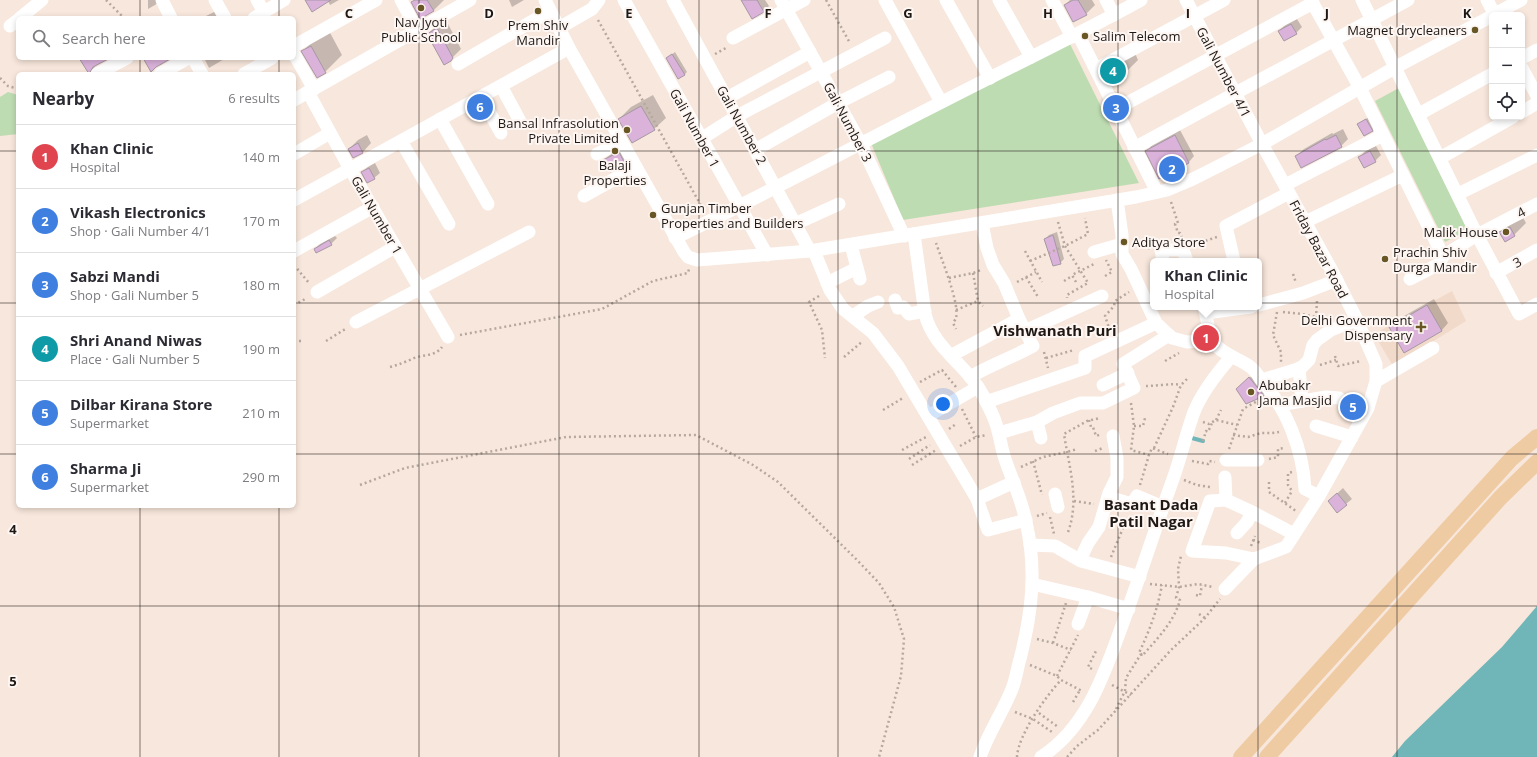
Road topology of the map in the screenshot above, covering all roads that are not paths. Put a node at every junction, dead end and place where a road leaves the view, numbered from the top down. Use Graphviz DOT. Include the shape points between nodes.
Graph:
graph roads {
  1 [pos="42,0"];
  2 [pos="162,0"];
  3 [pos="215,0"];
  4 [pos="257,0"];
  5 [pos="284,0"];
  6 [pos="376,0"];
  7 [pos="401,0"];
  8 [pos="470,0"];
  9 [pos="624,0"];
  10 [pos="673,0"];
  11 [pos="804,0"];
  12 [pos="885,0"];
  13 [pos="946,0"];
  14 [pos="999,0"];
  15 [pos="1052,0"];
  16 [pos="1106,0"];
  17 [pos="1141,0"];
  18 [pos="1186,0"];
  19 [pos="1224,0"];
  20 [pos="1362,0"];
  21 [pos="1408,0"];
  22 [pos="1487,0"];
  23 [pos="1521,0"];
  24 [pos="1312,2"];
  25 [pos="596,5"];
  26 [pos="784,5"];
  27 [pos="547,6"];
  28 [pos="1493,12"];
  29 [pos="1499,12"];
  30 [pos="259,15"];
  31 [pos="1114,15"];
  32 [pos="22,16"];
  33 [pos="170,16"];
  34 [pos="224,16"];
  35 [pos="1195,16"];
  36 [pos="1489,18"];
  37 [pos="1372,20"];
  38 [pos="559,28"];
  39 [pos="417,30"];
  40 [pos="1075,36"];
  41 [pos="733,38"];
  42 [pos="885,38"];
  43 [pos="1334,41"];
  44 [pos="296,45"];
  45 [pos="569,48"];
  46 [pos="1537,50"];
  47 [pos="810,52"];
  48 [pos="1216,56"];
  49 [pos="1525,56"];
  50 [pos="1031,57"];
  51 [pos="296,58"];
  52 [pos="123,60"];
  53 [pos="184,60"];
  54 [pos="194,60"];
  55 [pos="268,60"];
  56 [pos="458,64"];
  57 [pos="1396,67"];
  58 [pos="1096,69"];
  59 [pos="101,72"];
  60 [pos="164,72"];
  61 [pos="201,72"];
  62 [pos="248,72"];
  63 [pos="821,72"];
  64 [pos="1525,74"];
  65 [pos="1489,76"];
  66 [pos="889,77"];
  67 [pos="990,78"];
  68 [pos="501,86"];
  69 [pos="1360,88"];
  70 [pos="311,91"];
  71 [pos="1236,94"];
  72 [pos="1537,96"];
  73 [pos="481,97"];
  74 [pos="727,98"];
  75 [pos="296,99"];
  76 [pos="941,102"];
  77 [pos="838,103"];
  78 [pos="1537,103"];
  79 [pos="1116,109"];
  80 [pos="1525,110"];
  81 [pos="1419,114"];
  82 [pos="737,116"];
  83 [pos="440,119"];
  84 [pos="1508,120"];
  85 [pos="520,121"];
  86 [pos="330,133"];
  87 [pos="501,133"];
  88 [pos="1383,135"];
  89 [pos="702,139"];
  90 [pos="401,141"];
  91 [pos="621,142"];
  92 [pos="861,144"];
  93 [pos="1262,144"];
  94 [pos="1134,148"];
  95 [pos="755,150"];
  96 [pos="296,153"];
  97 [pos="597,154"];
  98 [pos="1537,155"];
  99 [pos="1440,158"];
  100 [pos="636,167"];
  101 [pos="350,169"];
  102 [pos="1403,175"];
  103 [pos="776,188"];
  104 [pos="1287,189"];
  105 [pos="1162,191"];
  106 [pos="1458,194"];
  107 [pos="584,196"];
  108 [pos="296,199"];
  109 [pos="1116,200"];
  110 [pos="488,204"];
  111 [pos="839,204"];
  112 [pos="1537,204"];
  113 [pos="739,206"];
  114 [pos="373,208"];
  115 [pos="1305,222"];
  116 [pos="982,223"];
  117 [pos="449,224"];
  118 [pos="795,224"];
  119 [pos="529,232"];
  120 [pos="909,235"];
  121 [pos="1477,235"];
  122 [pos="675,238"];
  123 [pos="851,245"];
  124 [pos="395,246"];
  125 [pos="1122,246"];
  126 [pos="296,250"];
  127 [pos="1537,250"];
  128 [pos="812,251"];
  129 [pos="1094,252"];
  130 [pos="767,255"];
  131 [pos="1162,255"];
  132 [pos="1185,255"];
  133 [pos="1443,256"];
  134 [pos="1233,258"];
  135 [pos="1496,273"];
  136 [pos="1410,279"];
  137 [pos="1337,280"];
  138 [pos="828,286"];
  139 [pos="420,288"];
  140 [pos="316,292"];
  141 [pos="1146,294"];
  142 [pos="1102,296"];
  143 [pos="895,300"];
  144 [pos="878,302"];
  145 [pos="1537,304"];
  146 [pos="1150,306"];
  147 [pos="1262,306"];
  148 [pos="1152,310"];
  149 [pos="1205,310"];
  150 [pos="925,311"];
  151 [pos="853,316"];
  152 [pos="1019,319"];
  153 [pos="1357,320"];
  154 [pos="356,322"];
  155 [pos="1156,323"];
  156 [pos="1025,331"];
  157 [pos="1169,335"];
  158 [pos="448,337"];
  159 [pos="1214,344"];
  160 [pos="1433,348"];
  161 [pos="952,355"];
  162 [pos="1231,357"];
  163 [pos="1299,368"];
  164 [pos="1128,373"];
  165 [pos="1262,380"];
  166 [pos="1376,381"];
  167 [pos="974,382"];
  168 [pos="1103,385"];
  169 [pos="1339,398"];
  170 [pos="1276,400"];
  171 [pos="1302,401"];
  172 [pos="986,402"];
  173 [pos="928,416"];
  174 [pos="1037,422"];
  175 [pos="1316,426"];
  176 [pos="999,433"];
  177 [pos="1113,436"];
  178 [pos="1352,437"];
  179 [pos="1537,437"];
  180 [pos="1041,438"];
  181 [pos="1258,460"];
  182 [pos="1223,461"];
  183 [pos="1537,462"];
  184 [pos="1012,477"];
  185 [pos="1225,482"];
  186 [pos="1319,496"];
  187 [pos="1108,497"];
  188 [pos="977,499"];
  189 [pos="1226,500"];
  190 [pos="1163,507"];
  191 [pos="1252,512"];
  192 [pos="1026,520"];
  193 [pos="1237,533"];
  194 [pos="1294,534"];
  195 [pos="1030,545"];
  196 [pos="1254,559"];
  197 [pos="1080,560"];
  198 [pos="1139,580"];
  199 [pos="1032,584"];
  200 [pos="1225,589"];
  201 [pos="1088,597"];
  202 [pos="1129,609"];
  203 [pos="1079,628"];
  204 [pos="980,757"];
  205 [pos="1041,757"];
  206 [pos="1241,757"];
  207 [pos="1267,757"];
  1 -- 32 [label="street"];
  2 -- 33 [label="street"];
  3 -- 34 [label="street"];
  4 -- 30 [label="street"];
  5 -- 30 [label="street"];
  6 -- 44 [label="street"];
  7 -- 39 [label="street"];
  8 -- 39 [label="street"];
  9 -- 89 [label="street, Gali Number 1"];
  10 -- 74 [label="street, Gali Number 2"];
  11 -- 26 [label="street"];
  12 -- 76 [label="street"];
  13 -- 67 [label="street"];
  14 -- 50 [label="street"];
  15 -- 40 [label="street"];
  16 -- 31 [label="street"];
  17 -- 31 [label="street"];
  18 -- 35 [label="street, Gali Number 4/1"];
  19 -- 35 [label="street"];
  20 -- 37 [label="street"];
  21 -- 37 [label="street"];
  22 -- 28 [label="street"];
  23 -- 29 [label="street"];
  24 -- 43 [label="street"];
  24 -- 48 [label="street"];
  25 -- 38 [label="street"];
  26 -- 41 [label="street"];
  26 -- 47 [label="street, Gali Number 3"];
  27 -- 38 [label="street"];
  27 -- 56 [label="street"];
  31 -- 40 [label="street"];
  35 -- 48 [label="street, Gali Number 4/1"];
  35 -- 58 [label="street"];
  36 -- 57 [label="street"];
  37 -- 43 [label="street"];
  37 -- 57 [label="street"];
  38 -- 45 [label="street"];
  39 -- 70 [label="street"];
  40 -- 50 [label="street"];
  40 -- 58 [label="street"];
  42 -- 63 [label="street"];
  43 -- 69 [label="street"];
  43 -- 71 [label="street"];
  45 -- 68 [label="street"];
  45 -- 91 [label="street"];
  46 -- 49 [label="street"];
  47 -- 63 [label="street, Gali Number 3"];
  47 -- 74 [label="street"];
  48 -- 71 [label="street, Gali Number 4/1"];
  48 -- 79 [label="street"];
  50 -- 67 [label="street"];
  51 -- 70 [label="street, Gali Number 1"];
  52 -- 59 [label="street"];
  53 -- 60 [label="street"];
  54 -- 61 [label="street"];
  55 -- 62 [label="street"];
  57 -- 69 [label="street"];
  57 -- 81 [label="street"];
  58 -- 79 [label="street"];
  63 -- 77 [label="street, Gali Number 3"];
  63 -- 82 [label="street"];
  64 -- 72 [label="street"];
  65 -- 81 [label="street"];
  66 -- 77 [label="street"];
  67 -- 76 [label="street"];
  68 -- 73 [label="street"];
  68 -- 85 [label="street"];
  69 -- 88 [label="street"];
  69 -- 93 [label="street"];
  70 -- 75 [label="street"];
  70 -- 86 [label="street, Gali Number 1"];
  71 -- 93 [label="street, Gali Number 4/1"];
  71 -- 94 [label="street"];
  73 -- 83 [label="street"];
  73 -- 87 [label="street"];
  74 -- 82 [label="street, Gali Number 2"];
  76 -- 92 [label="street"];
  77 -- 92 [label="street, Gali Number 3"];
  77 -- 95 [label="street"];
  78 -- 80 [label="street"];
  79 -- 94 [label="street"];
  81 -- 99 [label="street"];
  82 -- 89 [label="street"];
  82 -- 95 [label="street, Gali Number 2"];
  83 -- 90 [label="street"];
  83 -- 110 [label="street"];
  84 -- 99 [label="street"];
  86 -- 96 [label="street"];
  86 -- 101 [label="street, Gali Number 1"];
  88 -- 102 [label="street"];
  88 -- 104 [label="street"];
  89 -- 113 [label="street, Gali Number 1"];
  90 -- 101 [label="street"];
  90 -- 117 [label="street"];
  91 -- 97 [label="street"];
  91 -- 100 [label="street"];
  92 -- 103 [label="street"];
  92 -- 120 [label="street, Gali Number 3"];
  93 -- 104 [label="street, Friday Bazar Road"];
  93 -- 105 [label="street" via="1193,179"];
  94 -- 105 [label="street"];
  95 -- 103 [label="street, Gali Number 2"];
  98 -- 106 [label="street"];
  99 -- 106 [label="street"];
  100 -- 107 [label="street"];
  100 -- 122 [label="street"];
  101 -- 108 [label="street"];
  101 -- 114 [label="street, Gali Number 1"];
  102 -- 115 [label="street"];
  102 -- 133 [label="street"];
  103 -- 113 [label="street"];
  103 -- 118 [label="street, Gali Number 2"];
  104 -- 115 [label="street, Friday Bazar Road"];
  104 -- 134 [label="street" via="1226,226"];
  105 -- 109 [label="street"];
  106 -- 121 [label="street"];
  109 -- 116 [label="street"];
  109 -- 125 [label="street"];
  111 -- 118 [label="street"];
  112 -- 121 [label="street, 4"];
  113 -- 122 [label="street"];
  113 -- 130 [label="street, Gali Number 1"];
  114 -- 124 [label="street, Gali Number 1"];
  114 -- 126 [label="street"];
  115 -- 137 [label="street, Friday Bazar Road"];
  116 -- 120 [label="street"];
  116 -- 152 [label="street" via="993,265"];
  118 -- 128 [label="street, Gali Number 2"];
  119 -- 139 [label="street"];
  120 -- 123 [label="street"];
  120 -- 150 [label="street, Gali Number 3" via="916,279"];
  121 -- 133 [label="street, 4"];
  121 -- 135 [label="street"];
  122 -- 130 [label="street" via="692,259 715,260"];
  123 -- 128 [label="street"];
  123 -- 138 [label="street" via="858,274"];
  124 -- 139 [label="street, Gali Number 1"];
  124 -- 140 [label="street"];
  125 -- 129 [label="street"];
  125 -- 141 [label="street" via="1122,254"];
  127 -- 135 [label="street, 3"];
  128 -- 130 [label="street"];
  128 -- 138 [label="street, Gali Number 2"];
  131 -- 132 [label="street"];
  133 -- 136 [label="street, 4" via="1439,264"];
  135 -- 145 [label="street" via="1519,314"];
  137 -- 147 [label="street" via="1278,305"];
  137 -- 153 [label="street, Friday Bazar Road"];
  138 -- 151 [label="street, Gali Number 2" via="843,309"];
  139 -- 154 [label="street"];
  139 -- 158 [label="street, Gali Number 1"];
  141 -- 146 [label="street"];
  142 -- 156 [label="street"];
  143 -- 150 [label="street" via="898,308 903,307 909,314"];
  144 -- 151 [label="street"];
  148 -- 155 [label="street"];
  149 -- 159 [label="street"];
  150 -- 161 [label="street, Gali Number 3" via="936,339"];
  151 -- 173 [label="street, Gali Number 2" via="873,333 892,358"];
  152 -- 156 [label="street"];
  152 -- 161 [label="street"];
  153 -- 163 [label="street" via="1331,330 1323,336 1315,343 1309,360"];
  153 -- 166 [label="street, Friday Bazar Road" via="1376,364"];
  155 -- 157 [label="street"];
  155 -- 172 [label="street" via="1085,356 1085,368"];
  156 -- 167 [label="street" via="1033,346"];
  157 -- 159 [label="street" via="1187,342 1201,341"];
  157 -- 164 [label="street" via="1123,364"];
  159 -- 162 [label="street"];
  160 -- 166 [label="street"];
  161 -- 167 [label="street, Gali Number 3"];
  162 -- 165 [label="street" via="1249,366"];
  162 -- 190 [label="street" via="1215,376 1199,404"];
  163 -- 165 [label="street"];
  163 -- 171 [label="street"];
  164 -- 168 [label="street"];
  164 -- 174 [label="street" via="1134,388 1103,403 1080,403 1053,412"];
  165 -- 170 [label="street"];
  166 -- 178 [label="street, Friday Bazar Road" via="1368,408"];
  167 -- 172 [label="street, Gali Number 3"];
  167 -- 173 [label="street" via="957,399"];
  169 -- 171 [label="street"];
  170 -- 171 [label="street"];
  170 -- 186 [label="street" via="1298,446 1305,489"];
  172 -- 176 [label="street, Gali Number 3"];
  173 -- 188 [label="street, Gali Number 2"];
  174 -- 176 [label="street"];
  174 -- 180 [label="street"];
  175 -- 178 [label="street"];
  176 -- 184 [label="street, Gali Number 3" via="1000,444"];
  177 -- 187 [label="street" via="1117,477"];
  178 -- 186 [label="street, Friday Bazar Road"];
  179 -- 206 [label="main road" via="1512,458"];
  181 -- 182 [label="street"];
  183 -- 207 [label="main road" via="1500,498"];
  184 -- 188 [label="street"];
  184 -- 192 [label="street, Gali Number 3"];
  185 -- 189 [label="street"];
  186 -- 194 [label="street, Friday Bazar Road"];
  187 -- 190 [label="street"];
  187 -- 197 [label="street" via="1099,527"];
  188 -- 192 [label="street, Gali Number 2" via="988,530"];
  189 -- 191 [label="street"];
  189 -- 196 [label="street" via="1210,501 1211,509 1192,551 1226,553"];
  190 -- 198 [label="street"];
  191 -- 193 [label="street"];
  191 -- 194 [label="street"];
  192 -- 195 [label="street, Gali Number 3"];
  194 -- 196 [label="street, Friday Bazar Road" via="1286,547"];
  195 -- 197 [label="street" via="1055,546"];
  195 -- 199 [label="street, Gali Number 3"];
  196 -- 200 [label="street"];
  197 -- 198 [label="street" via="1107,567"];
  198 -- 202 [label="street"];
  199 -- 201 [label="street"];
  199 -- 204 [label="street, Gali Number 3" via="1026,636 1012,688"];
  201 -- 202 [label="street"];
  201 -- 203 [label="street"];
  202 -- 205 [label="street" via="1093,697 1065,736 1051,751"];
}
